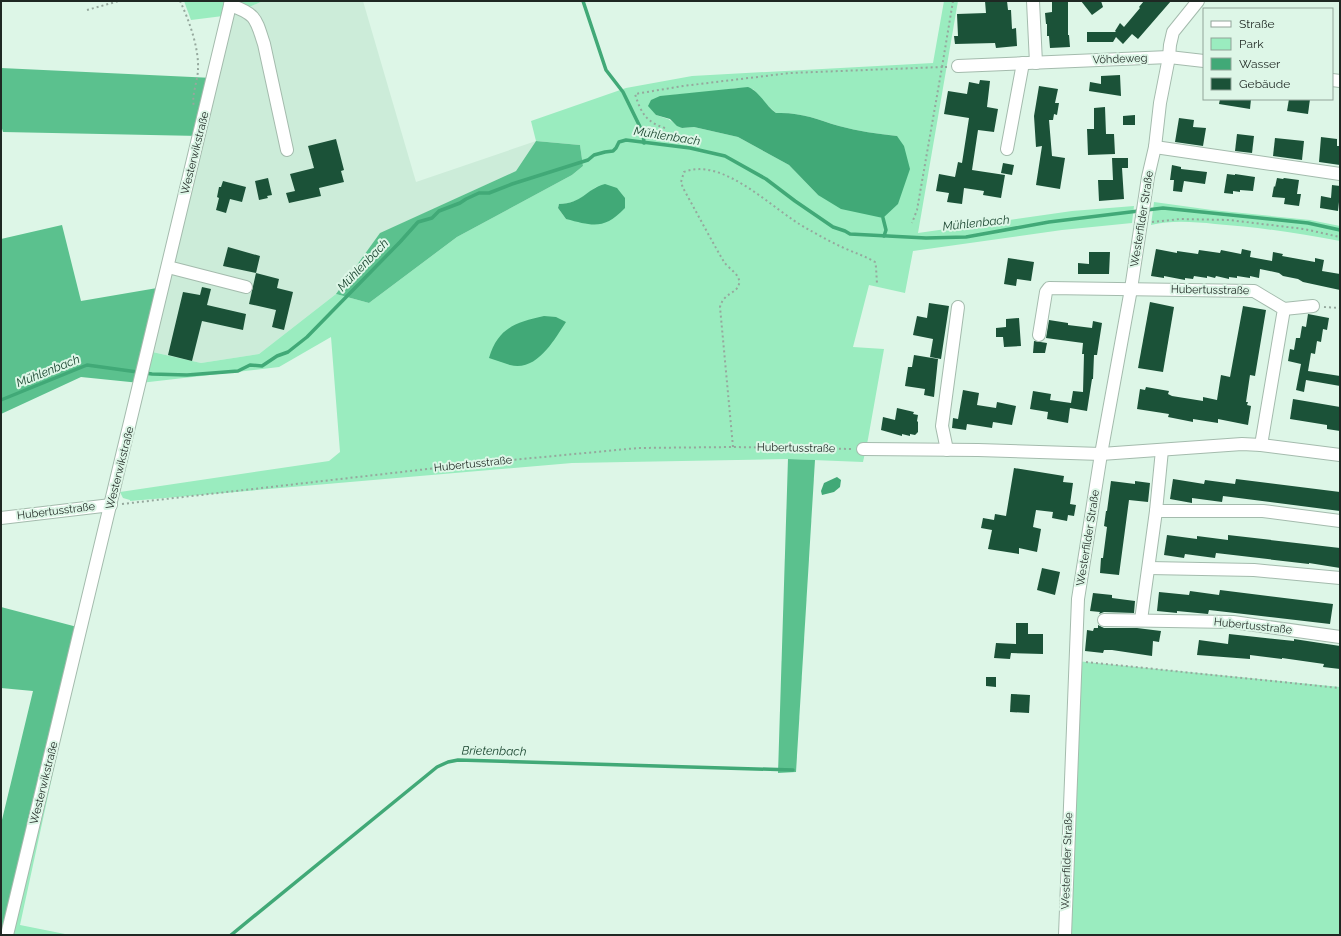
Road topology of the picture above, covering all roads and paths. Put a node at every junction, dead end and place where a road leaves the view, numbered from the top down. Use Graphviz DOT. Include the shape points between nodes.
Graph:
graph roads {
  1 [pos="119,1"];
  2 [pos="180,1"];
  3 [pos="953,1"];
  4 [pos="1033,1"];
  5 [pos="1198,1"];
  6 [pos="231,3"];
  7 [pos="87,10"];
  8 [pos="1169,57"];
  9 [pos="1203,61"];
  10 [pos="1023,63"];
  11 [pos="1036,63"];
  12 [pos="958,66"];
  13 [pos="942,68"];
  14 [pos="204,116"];
  15 [pos="665,128"];
  16 [pos="1155,146"];
  17 [pos="288,150"];
  18 [pos="1007,150"];
  19 [pos="1340,174"];
  20 [pos="912,223"];
  21 [pos="1141,224"];
  22 [pos="1340,237"];
  23 [pos="168,267"];
  24 [pos="877,284"];
  25 [pos="246,287"];
  26 [pos="1131,289"];
  27 [pos="1313,306"];
  28 [pos="958,307"];
  29 [pos="1340,308"];
  30 [pos="1284,309"];
  31 [pos="1039,335"];
  32 [pos="1261,445"];
  33 [pos="733,447"];
  34 [pos="863,450"];
  35 [pos="947,450"];
  36 [pos="1162,450"];
  37 [pos="1101,454"];
  38 [pos="1340,455"];
  39 [pos="111,505"];
  40 [pos="1156,512"];
  41 [pos="1,518"];
  42 [pos="1340,521"];
  43 [pos="1148,568"];
  44 [pos="1340,578"];
  45 [pos="1104,620"];
  46 [pos="1141,620"];
  47 [pos="1340,637"];
  48 [pos="1076,662"];
  49 [pos="1340,688"];
  50 [pos="7,935"];
  51 [pos="1065,935"];
  1 -- 7 [label="path"];
  2 -- 14 [label="path" via="198,55 198,80 192,99 193,105"];
  3 -- 13 [label="path"];
  4 -- 11 [label="street"];
  5 -- 8 [label="street, Westerfilder Straße" via="1173,32"];
  6 -- 14 [label="street, Westerwikstraße"];
  6 -- 17 [label="street" via="254,17 259,29"];
  8 -- 9 [label="street, Vöhdeweg"];
  8 -- 11 [label="street, Vöhdeweg"];
  8 -- 16 [label="street, Westerfilder Straße"];
  10 -- 11 [label="street, Vöhdeweg"];
  10 -- 12 [label="street, Vöhdeweg"];
  10 -- 18 [label="street"];
  12 -- 13 [label="path"];
  13 -- 15 [label="path" via="790,73 635,94 640,108 650,122"];
  13 -- 20 [label="path" via="917,210"];
  14 -- 23 [label="street, Westerwikstraße"];
  16 -- 19 [label="street"];
  16 -- 21 [label="street, Westerfilder Straße"];
  21 -- 22 [label="path" via="1180,219 1229,220"];
  21 -- 26 [label="street, Westerfilder Straße"];
  23 -- 25 [label="street"];
  23 -- 39 [label="street, Westerwikstraße"];
  24 -- 33 [label="path" via="875,262 803,227 746,186 713,172 690,169 684,172 681,182 683,188 725,264 739,277 740,282 738,288 722,299 720,307"];
  26 -- 30 [label="street, Hubertusstraße" via="1254,291"];
  26 -- 31 [label="street, Hubertusstraße" via="1048,289"];
  26 -- 37 [label="street, Westerfilder Straße"];
  27 -- 29 [label="path"];
  27 -- 30 [label="street"];
  28 -- 35 [label="street" via="942,426"];
  30 -- 32 [label="street"];
  32 -- 36 [label="street"];
  32 -- 38 [label="street"];
  33 -- 34 [label="path, Hubertusstraße"];
  33 -- 39 [label="path, Hubertusstraße" via="630,448"];
  34 -- 35 [label="street"];
  35 -- 37 [label="street"];
  36 -- 37 [label="street"];
  36 -- 40 [label="street"];
  37 -- 48 [label="street, Westerfilder Straße" via="1078,599"];
  39 -- 41 [label="street, Hubertusstraße"];
  39 -- 50 [label="street, Westerwikstraße"];
  40 -- 42 [label="street" via="1263,511"];
  40 -- 43 [label="street"];
  43 -- 44 [label="street" via="1254,570"];
  43 -- 46 [label="street"];
  45 -- 46 [label="street, Hubertusstraße"];
  46 -- 47 [label="street, Hubertusstraße" via="1233,622"];
  48 -- 49 [label="path"];
  48 -- 51 [label="street, Westerfilder Straße"];
}
